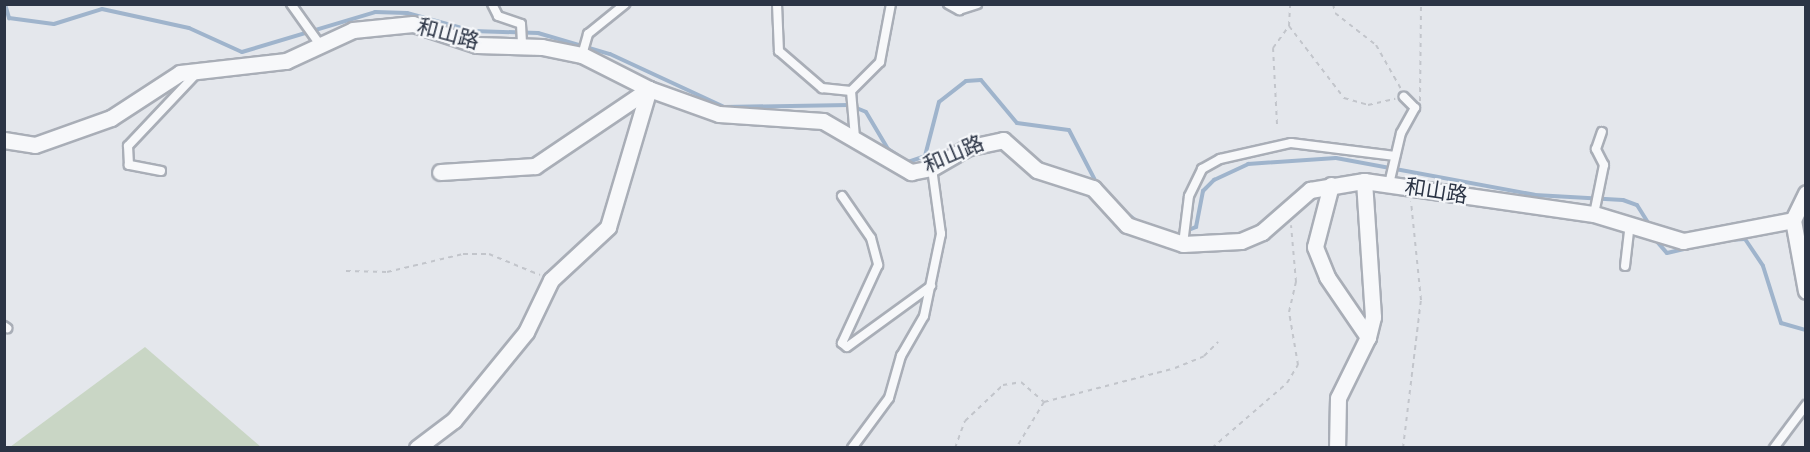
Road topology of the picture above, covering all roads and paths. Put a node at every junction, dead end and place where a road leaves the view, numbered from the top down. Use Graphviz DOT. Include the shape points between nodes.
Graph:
graph roads {
  1 [pos="291,4"];
  2 [pos="492,4"];
  3 [pos="626,4"];
  4 [pos="777,4"];
  5 [pos="891,4"];
  6 [pos="948,4"];
  7 [pos="977,4"];
  8 [pos="1290,4"];
  9 [pos="1333,4"];
  10 [pos="1421,4"];
  11 [pos="1289,26"];
  12 [pos="321,46"];
  13 [pos="522,46"];
  14 [pos="582,55"];
  15 [pos="203,68"];
  16 [pos="649,89"];
  17 [pos="851,91"];
  18 [pos="1404,97"];
  19 [pos="1415,108"];
  20 [pos="1277,123"];
  21 [pos="1602,132"];
  22 [pos="855,138"];
  23 [pos="4,140"];
  24 [pos="1395,156"];
  25 [pos="932,168"];
  26 [pos="161,171"];
  27 [pos="440,172"];
  28 [pos="1364,181"];
  29 [pos="1389,184"];
  30 [pos="1331,185"];
  31 [pos="1407,188"];
  32 [pos="1806,193"];
  33 [pos="842,196"];
  34 [pos="1291,204"];
  35 [pos="1594,214"];
  36 [pos="1793,220"];
  37 [pos="1631,221"];
  38 [pos="1183,244"];
  39 [pos="1625,266"];
  40 [pos="346,270"];
  41 [pos="551,280"];
  42 [pos="932,286"];
  43 [pos="1806,291"];
  44 [pos="1368,337"];
  45 [pos="1218,342"];
  46 [pos="1044,402"];
  47 [pos="1806,405"];
  48 [pos="417,447"];
  49 [pos="852,447"];
  50 [pos="955,447"];
  51 [pos="1016,447"];
  52 [pos="1212,447"];
  53 [pos="1337,447"];
  54 [pos="1402,447"];
  55 [pos="1774,447"];
  1 -- 12 [label="lane"];
  2 -- 13 [label="lane" via="498,16 521,24"];
  3 -- 14 [label="lane" via="588,34"];
  4 -- 17 [label="lane" via="780,51 822,88"];
  5 -- 17 [label="lane" via="880,62"];
  6 -- 7 [label="lane" via="959,10"];
  8 -- 11 [label="path"];
  9 -- 18 [label="path" via="1335,13 1376,45"];
  10 -- 19 [label="path" via="1424,95"];
  11 -- 18 [label="path" via="1344,98 1368,105"];
  11 -- 20 [label="path" via="1273,48"];
  12 -- 13 [label="street, 和山路" via="353,30 413,24 477,45"];
  12 -- 15 [label="street, 和山路" via="286,62"];
  13 -- 14 [label="street, 和山路"];
  14 -- 16 [label="street, 和山路"];
  15 -- 23 [label="street, 和山路" via="180,73 91,126 35,146"];
  15 -- 26 [label="lane" via="128,146 129,165"];
  16 -- 22 [label="street, 和山路" via="719,114 823,121"];
  16 -- 27 [label="street" via="535,166"];
  16 -- 41 [label="street" via="608,227"];
  17 -- 22 [label="lane"];
  18 -- 19 [label="lane"];
  19 -- 24 [label="lane"];
  21 -- 35 [label="lane" via="1596,149 1604,165"];
  22 -- 25 [label="street, 和山路" via="899,168"];
  24 -- 29 [label="lane"];
  24 -- 38 [label="lane" via="1291,143 1220,159 1202,169 1189,196"];
  25 -- 38 [label="street, 和山路" via="966,148 1003,140 1037,170 1093,188 1127,225"];
  25 -- 42 [label="lane" via="940,234"];
  28 -- 29 [label="street, 和山路"];
  28 -- 30 [label="street, 和山路"];
  28 -- 44 [label="street" via="1373,317"];
  29 -- 31 [label="street, 和山路"];
  30 -- 34 [label="street, 和山路" via="1310,190"];
  30 -- 44 [label="street" via="1315,247 1327,277"];
  31 -- 35 [label="street, 和山路"];
  31 -- 54 [label="path" via="1417,230 1413,256 1421,300"];
  32 -- 36 [label="street"];
  33 -- 42 [label="lane" via="871,238 878,265 842,343 847,347"];
  34 -- 38 [label="street, 和山路" via="1262,232 1241,241"];
  34 -- 52 [label="path" via="1296,282 1289,312 1298,365 1287,383"];
  35 -- 37 [label="street, 和山路"];
  36 -- 37 [label="street, 和山路" via="1683,241"];
  36 -- 43 [label="street"];
  37 -- 39 [label="lane"];
  40 -- 41 [label="path" via="387,272 463,254 489,254"];
  41 -- 48 [label="street" via="525,332 454,420"];
  42 -- 49 [label="lane" via="889,398"];
  44 -- 53 [label="street" via="1338,398"];
  45 -- 46 [label="path" via="1204,356 1175,368"];
  46 -- 50 [label="path" via="1020,382 1003,385 964,421"];
  46 -- 51 [label="path"];
  47 -- 55 [label="lane"];
}
